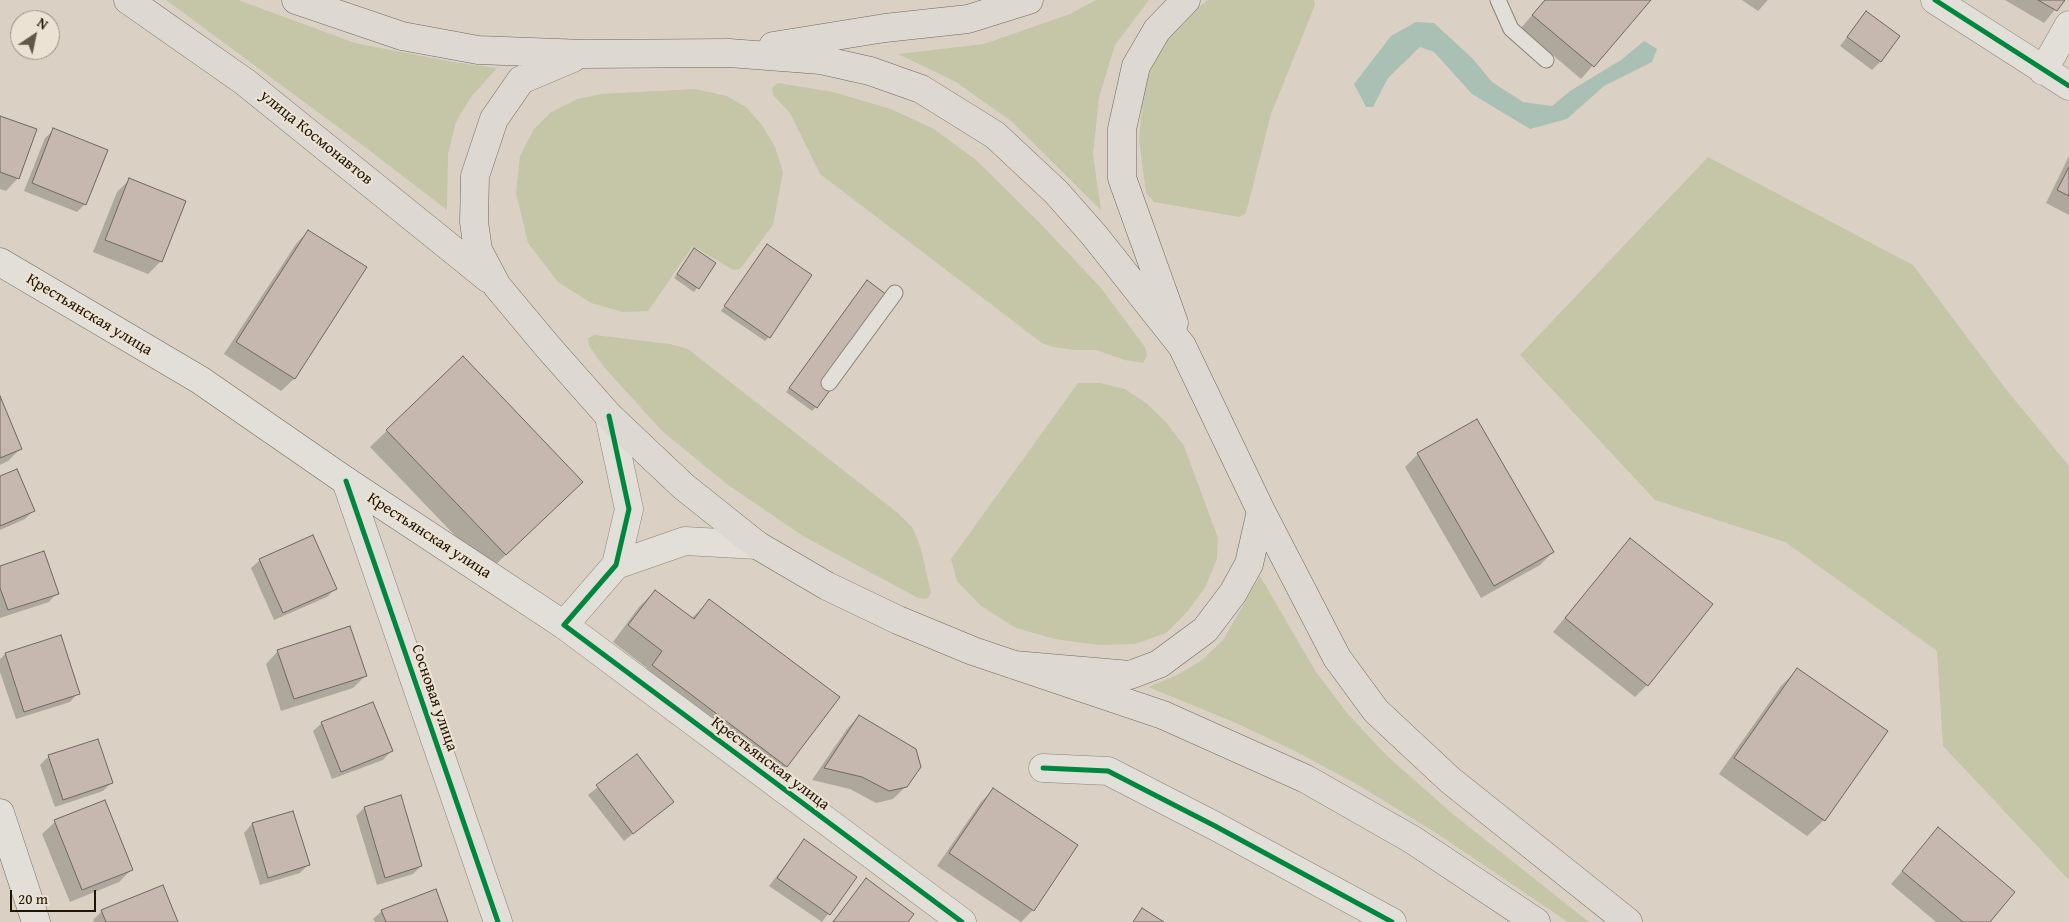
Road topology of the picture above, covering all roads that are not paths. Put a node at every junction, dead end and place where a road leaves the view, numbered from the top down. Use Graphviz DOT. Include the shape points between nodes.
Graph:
graph roads {
  1 [pos="128,0"];
  2 [pos="296,0"];
  3 [pos="1029,0"];
  4 [pos="1186,0"];
  5 [pos="1498,0"];
  6 [pos="1935,0"];
  7 [pos="2069,25"];
  8 [pos="729,52"];
  9 [pos="584,54"];
  10 [pos="1546,60"];
  11 [pos="2042,71"];
  12 [pos="2069,86"];
  13 [pos="0,262"];
  14 [pos="497,286"];
  15 [pos="895,293"];
  16 [pos="1182,346"];
  17 [pos="829,383"];
  18 [pos="609,416"];
  19 [pos="346,481"];
  20 [pos="1261,511"];
  21 [pos="757,544"];
  22 [pos="616,565"];
  23 [pos="564,624"];
  24 [pos="1014,665"];
  25 [pos="1042,768"];
  26 [pos="0,813"];
  27 [pos="36,922"];
  28 [pos="498,922"];
  29 [pos="962,922"];
  30 [pos="1392,922"];
  31 [pos="1536,922"];
  32 [pos="1628,922"];
  1 -- 14 [label="main road, улица Космонавтов" via="245,82"];
  2 -- 9 [label="main road" via="402,36 478,50"];
  3 -- 8 [label="main road" via="968,19"];
  4 -- 16 [label="main road" via="1157,30 1136,66 1122,129 1122,178"];
  5 -- 10 [label="lane" via="1511,30"];
  6 -- 11 [label="street"];
  7 -- 11 [label="street"];
  8 -- 9 [label="main road"];
  8 -- 16 [label="main road" via="821,60 870,71 922,89 995,135 1062,199"];
  9 -- 14 [label="main road" via="521,80 494,119 475,176 474,222 478,250"];
  11 -- 12 [label="street"];
  13 -- 19 [label="street, Крестьянская улица" via="200,380"];
  14 -- 18 [label="main road"];
  15 -- 17 [label="lane"];
  16 -- 20 [label="main road"];
  18 -- 21 [label="main road" via="683,486"];
  18 -- 22 [label="street" via="629,509"];
  19 -- 23 [label="street, Крестьянская улица"];
  19 -- 28 [label="street, Сосновая улица"];
  20 -- 24 [label="main road" via="1249,564 1233,593 1205,630 1159,664 1130,675"];
  20 -- 32 [label="main road" via="1337,658 1376,711 1450,780"];
  21 -- 22 [label="street" via="686,542"];
  21 -- 24 [label="main road" via="827,586 880,611"];
  22 -- 23 [label="street"];
  23 -- 29 [label="street, Крестьянская улица"];
  24 -- 31 [label="main road" via="1163,715 1306,779 1413,840"];
  25 -- 30 [label="street" via="1108,771"];
  26 -- 27 [label="street"];
}
